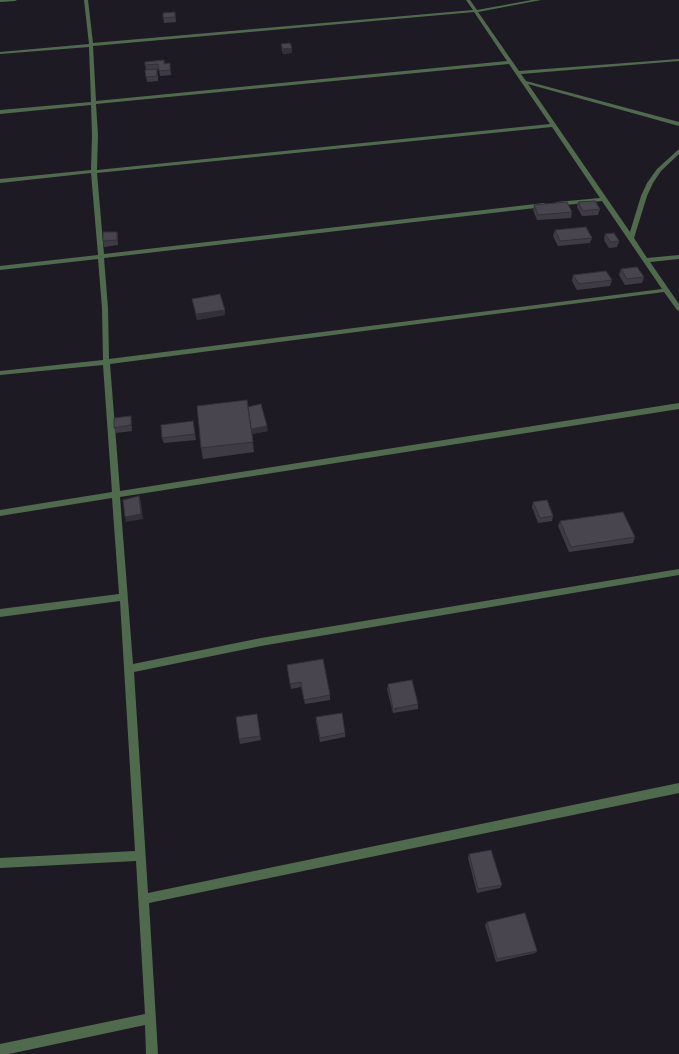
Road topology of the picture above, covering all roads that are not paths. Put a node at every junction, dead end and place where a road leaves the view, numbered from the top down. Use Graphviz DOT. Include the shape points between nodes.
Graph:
graph roads {
  1 [pos="15,0"];
  2 [pos="86,0"];
  3 [pos="468,0"];
  4 [pos="539,0"];
  5 [pos="0,1"];
  6 [pos="476,11"];
  7 [pos="91,44"];
  8 [pos="0,53"];
  9 [pos="679,60"];
  10 [pos="510,62"];
  11 [pos="518,73"];
  12 [pos="525,82"];
  13 [pos="93,102"];
  14 [pos="0,112"];
  15 [pos="679,124"];
  16 [pos="553,125"];
  17 [pos="679,152"];
  18 [pos="94,171"];
  19 [pos="0,182"];
  20 [pos="604,198"];
  21 [pos="631,238"];
  22 [pos="101,256"];
  23 [pos="679,257"];
  24 [pos="646,260"];
  25 [pos="0,268"];
  26 [pos="666,290"];
  27 [pos="679,309"];
  28 [pos="106,362"];
  29 [pos="0,373"];
  30 [pos="679,406"];
  31 [pos="116,496"];
  32 [pos="0,513"];
  33 [pos="679,572"];
  34 [pos="124,597"];
  35 [pos="0,613"];
  36 [pos="129,669"];
  37 [pos="679,788"];
  38 [pos="140,856"];
  39 [pos="0,863"];
  40 [pos="143,900"];
  41 [pos="151,1018"];
  42 [pos="0,1050"];
  43 [pos="152,1054"];
  1 -- 5 [label="street"];
  2 -- 7 [label="street"];
  3 -- 6 [label="street"];
  4 -- 6 [label="street"];
  6 -- 7 [label="street"];
  6 -- 10 [label="street"];
  7 -- 8 [label="street"];
  7 -- 13 [label="street"];
  9 -- 11 [label="street"];
  10 -- 11 [label="street"];
  10 -- 13 [label="street"];
  11 -- 12 [label="street"];
  12 -- 15 [label="street"];
  12 -- 16 [label="street"];
  13 -- 14 [label="street"];
  13 -- 18 [label="street"];
  16 -- 18 [label="street"];
  16 -- 20 [label="street"];
  17 -- 21 [label="street" via="659,170 650,183"];
  18 -- 19 [label="street"];
  18 -- 22 [label="street"];
  20 -- 21 [label="street"];
  20 -- 22 [label="street"];
  21 -- 24 [label="street"];
  22 -- 25 [label="street"];
  22 -- 28 [label="street"];
  23 -- 24 [label="street"];
  24 -- 26 [label="street"];
  26 -- 27 [label="street"];
  26 -- 28 [label="street"];
  28 -- 29 [label="street"];
  28 -- 31 [label="street"];
  30 -- 31 [label="street"];
  31 -- 32 [label="street"];
  31 -- 34 [label="street"];
  33 -- 36 [label="street" via="261,642"];
  34 -- 35 [label="street"];
  34 -- 36 [label="street"];
  36 -- 38 [label="street"];
  37 -- 40 [label="street"];
  38 -- 39 [label="street"];
  38 -- 40 [label="street"];
  40 -- 41 [label="street"];
  41 -- 42 [label="street"];
  41 -- 43 [label="street"];
}
